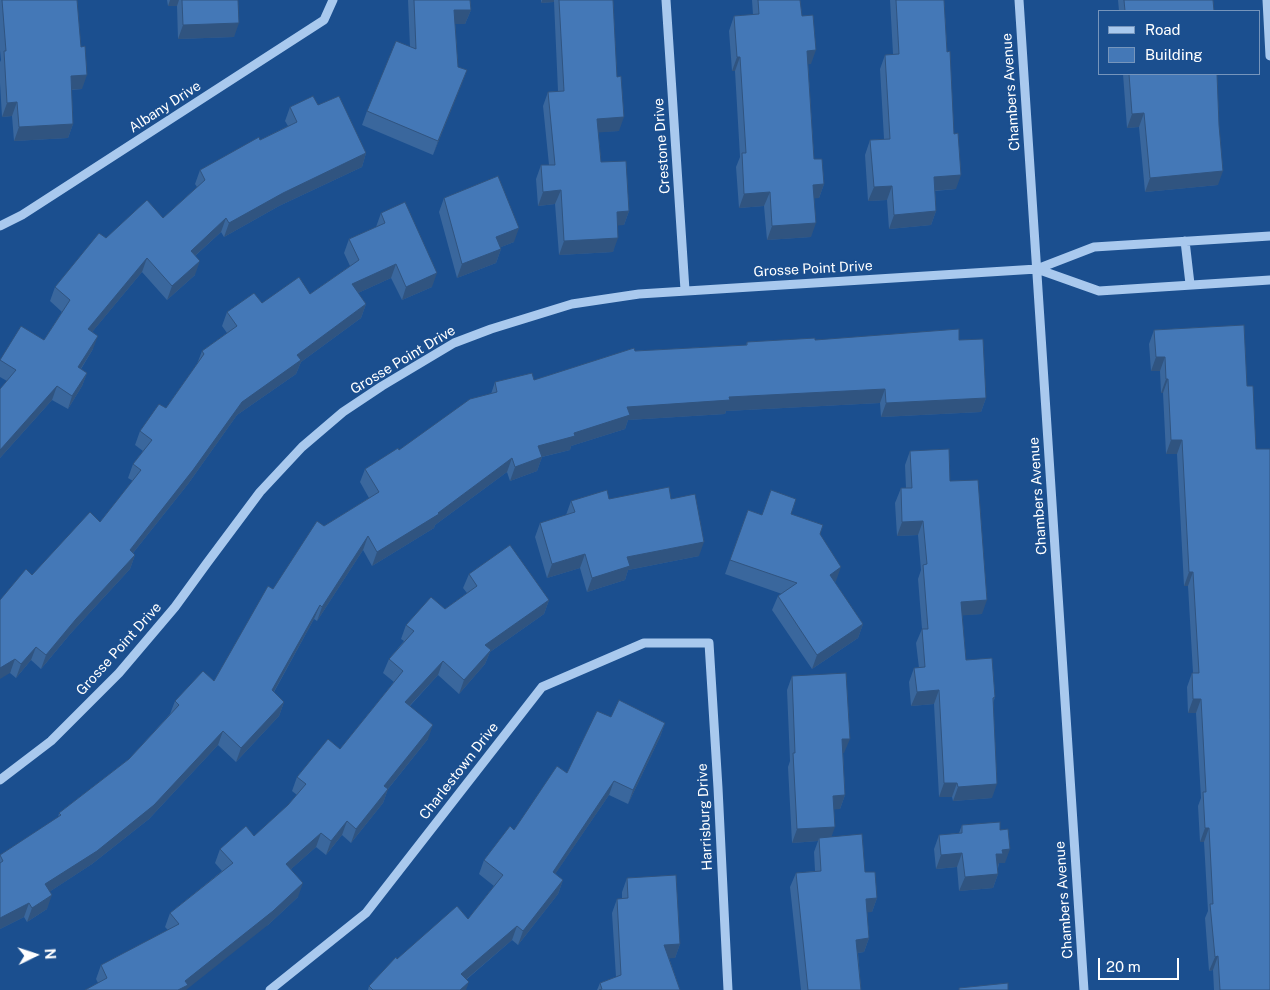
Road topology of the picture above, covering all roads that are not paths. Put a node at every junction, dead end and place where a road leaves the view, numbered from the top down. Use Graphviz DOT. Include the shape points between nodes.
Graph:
graph roads {
  1 [pos="333,0"];
  2 [pos="666,0"];
  3 [pos="1019,0"];
  4 [pos="1266,0"];
  5 [pos="1270,56"];
  6 [pos="0,226"];
  7 [pos="1270,236"];
  8 [pos="1184,241"];
  9 [pos="1037,269"];
  10 [pos="1270,280"];
  11 [pos="1190,284"];
  12 [pos="685,290"];
  13 [pos="708,643"];
  14 [pos="0,780"];
  15 [pos="270,990"];
  16 [pos="728,990"];
  17 [pos="1084,990"];
  1 -- 6 [label="street, Albany Drive" via="324,20 22,215"];
  2 -- 12 [label="street, Crestone Drive"];
  3 -- 9 [label="street, Chambers Avenue"];
  4 -- 5 [label="street"];
  7 -- 8 [label="street"];
  8 -- 9 [label="street" via="1094,247"];
  8 -- 11 [label="street"];
  9 -- 11 [label="street" via="1099,291"];
  9 -- 12 [label="street, Grosse Point Drive"];
  9 -- 17 [label="street, Chambers Avenue"];
  10 -- 11 [label="street"];
  12 -- 14 [label="street, Grosse Point Drive" via="572,304 491,329 454,343 343,412 302,447 260,492 175,607 119,673 51,741"];
  13 -- 15 [label="street, Charlestown Drive" via="644,643 542,688 366,913"];
  13 -- 16 [label="street, Harrisburg Drive"];
}
